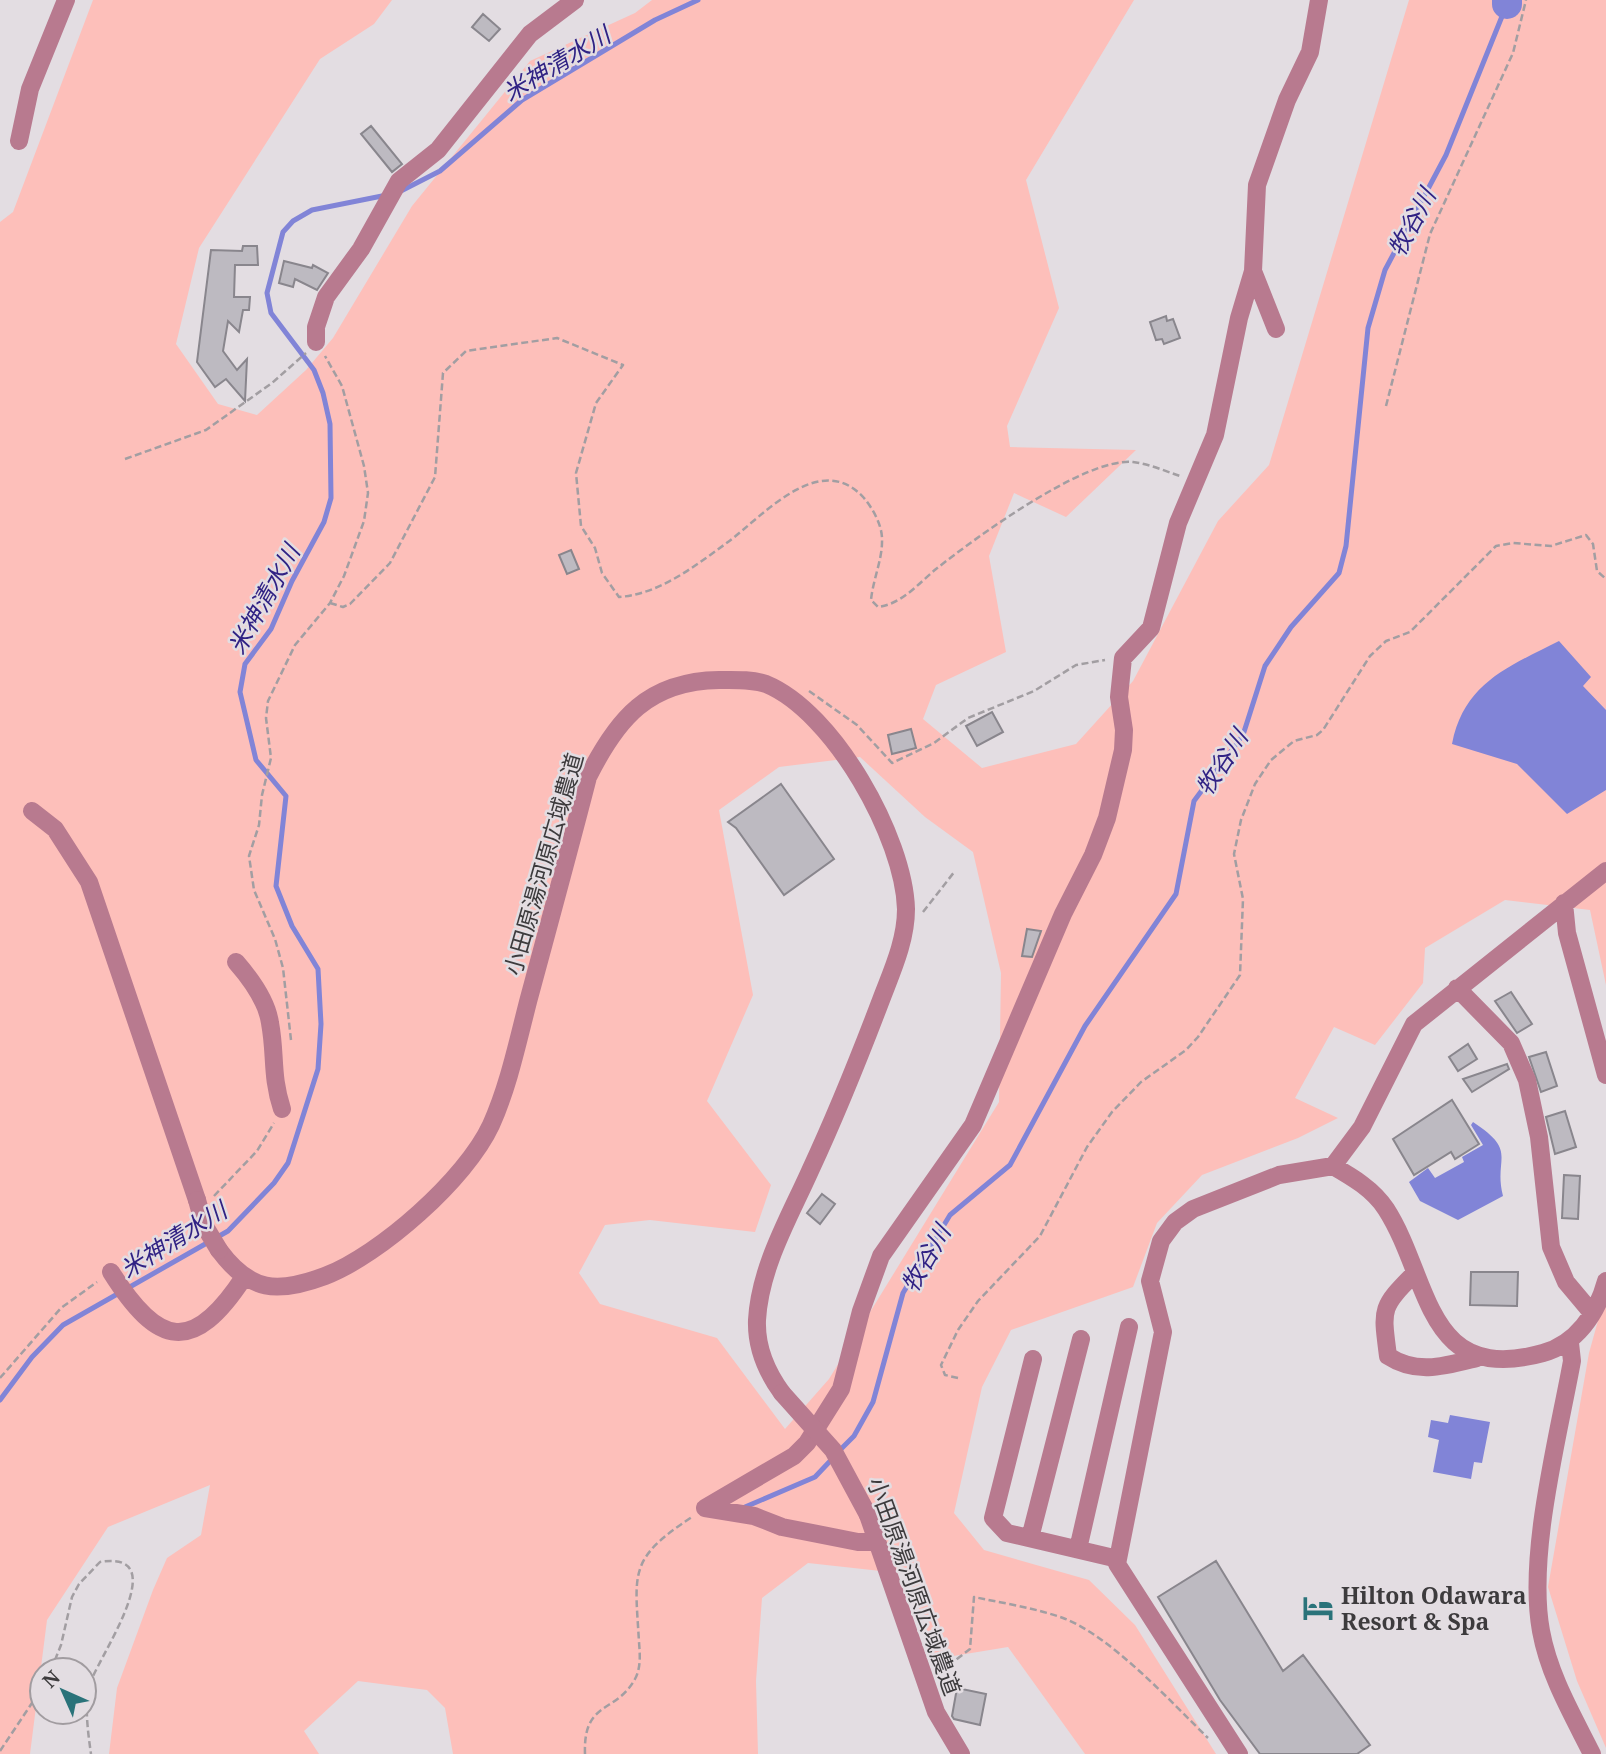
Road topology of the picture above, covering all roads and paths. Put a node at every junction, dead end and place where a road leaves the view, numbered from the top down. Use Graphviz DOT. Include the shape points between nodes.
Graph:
graph roads {
  1 [pos="66,0"];
  2 [pos="575,0"];
  3 [pos="1319,0"];
  4 [pos="1526,0"];
  5 [pos="19,141"];
  6 [pos="1253,271"];
  7 [pos="1276,329"];
  8 [pos="314,345"];
  9 [pos="1386,406"];
  10 [pos="125,459"];
  11 [pos="1196,481"];
  12 [pos="1606,579"];
  13 [pos="330,603"];
  14 [pos="1123,658"];
  15 [pos="800,690"];
  16 [pos="32,811"];
  17 [pos="955,872"];
  18 [pos="1606,872"];
  19 [pos="1564,903"];
  20 [pos="905,920"];
  21 [pos="236,962"];
  22 [pos="1457,988"];
  23 [pos="291,1049"];
  24 [pos="1606,1076"];
  25 [pos="282,1109"];
  26 [pos="1333,1166"];
  27 [pos="203,1200"];
  28 [pos="192,1218"];
  29 [pos="1414,1274"];
  30 [pos="113,1275"];
  31 [pos="244,1277"];
  32 [pos="1606,1281"];
  33 [pos="1592,1313"];
  34 [pos="1129,1327"];
  35 [pos="1081,1339"];
  36 [pos="1570,1343"];
  37 [pos="1477,1358"];
  38 [pos="1033,1359"];
  39 [pos="0,1378"];
  40 [pos="958,1378"];
  41 [pos="705,1508"];
  42 [pos="1030,1538"];
  43 [pos="877,1542"];
  44 [pos="1078,1549"];
  45 [pos="1118,1559"];
  46 [pos="56,1656"];
  47 [pos="98,1663"];
  48 [pos="924,1678"];
  49 [pos="28,1709"];
  50 [pos="90,1726"];
  51 [pos="1213,1746"];
  52 [pos="0,1751"];
  53 [pos="91,1754"];
  54 [pos="585,1754"];
  55 [pos="961,1754"];
  56 [pos="1239,1754"];
  57 [pos="1592,1754"];
  1 -- 5 [label="street" via="30,89"];
  2 -- 8 [label="street" via="530,34 438,150 399,181 326,297"];
  3 -- 6 [label="street" via="1310,52 1287,100 1257,185"];
  4 -- 9 [label="path" via="1513,53 1430,234"];
  6 -- 7 [label="street"];
  6 -- 11 [label="street" via="1238,318 1215,435"];
  8 -- 10 [label="path" via="206,430"];
  8 -- 13 [label="path" via="334,368 342,386 368,492 361,535"];
  11 -- 13 [label="path" via="1132,462 1071,480 1005,517 902,597 878,607 871,600 882,542 878,523 857,491 835,480 788,493 701,561 643,595 619,597 609,587 595,548 581,526 576,473 596,403 624,365 557,338 466,351 443,373 435,477 425,501 390,563 350,604"];
  11 -- 14 [label="street" via="1172,542 1151,628"];
  12 -- 40 [label="path" via="1597,571 1593,544 1586,535 1551,546 1496,546 1410,632 1386,642 1370,656 1317,735 1294,741 1271,760 1247,801 1234,854 1243,899 1240,975 1186,1050 1141,1082 1112,1112 1087,1147 1040,1237 978,1301 941,1365 945,1375"];
  13 -- 23 [label="path" via="295,645 268,701 265,718 270,765 249,856 254,890 281,961"];
  14 -- 15 [label="path" via="1076,665 1034,691 968,718 934,743 892,764 857,725 821,698"];
  14 -- 41 [label="street" via="1119,690 1123,750 1107,818 1004,1046 988,1095 964,1140 881,1256 841,1389 807,1443 794,1456"];
  16 -- 27 [label="street, 小田原湯河原広域農道" via="55,829 89,882"];
  17 -- 20 [label="path" via="918,918"];
  18 -- 19 [label="street"];
  19 -- 22 [label="street"];
  19 -- 24 [label="street" via="1567,933"];
  20 -- 31 [label="street, 小田原湯河原広域農道" via="905,883 880,815 844,754 803,710 765,684 735,680 685,684 659,692 608,737 589,778 508,1076 491,1126 466,1164 421,1211 330,1274 282,1288"];
  20 -- 43 [label="street, 小田原湯河原広域農道, bridge" via="900,950 868,1035 766,1272 757,1322 764,1364 782,1393 833,1450 868,1515"];
  21 -- 25 [label="street" via="270,1021 273,1080"];
  22 -- 26 [label="street" via="1414,1024 1362,1127"];
  22 -- 33 [label="street" via="1511,1043 1527,1080 1539,1137 1550,1247 1566,1282"];
  25 -- 27 [label="path" via="257,1151"];
  26 -- 29 [label="street" via="1371,1192 1386,1209"];
  26 -- 45 [label="street" via="1279,1175 1193,1209 1175,1222 1161,1241 1150,1281 1163,1332"];
  27 -- 31 [label="street, 小田原湯河原広域農道, bridge" via="204,1225"];
  28 -- 30 [label="path"];
  29 -- 37 [label="street" via="1441,1325"];
  29 -- 37 [label="street" via="1390,1299 1383,1316 1388,1356 1405,1367 1434,1368"];
  30 -- 31 [label="street" via="142,1314 162,1330 174,1333 198,1328 229,1300"];
  30 -- 39 [label="path" via="61,1308"];
  32 -- 33 [label="street"];
  33 -- 36 [label="street"];
  34 -- 44 [label="street"];
  35 -- 42 [label="street"];
  36 -- 37 [label="street" via="1500,1361"];
  36 -- 57 [label="street" via="1572,1361 1536,1596 1541,1632 1558,1686"];
  38 -- 42 [label="street" via="993,1518 1007,1533"];
  41 -- 43 [label="street" via="754,1516 782,1527"];
  41 -- 54 [label="path" via="646,1554 635,1593 639,1669 635,1681 586,1727"];
  42 -- 44 [label="street"];
  43 -- 48 [label="street, 小田原湯河原広域農道"];
  44 -- 45 [label="street"];
  45 -- 56 [label="street"];
  46 -- 47 [label="path" via="79,1584 100,1562 118,1561 134,1577 133,1590 119,1629"];
  48 -- 51 [label="path" via="940,1673 970,1649 974,1597 1029,1609 1092,1633 1167,1698"];
  48 -- 55 [label="street, 小田原湯河原広域農道" via="936,1712"];
  49 -- 52 [label="path"];
  50 -- 53 [label="path"];
}
